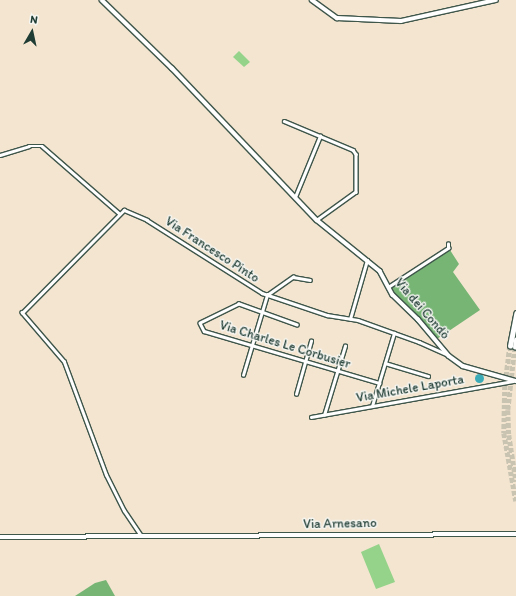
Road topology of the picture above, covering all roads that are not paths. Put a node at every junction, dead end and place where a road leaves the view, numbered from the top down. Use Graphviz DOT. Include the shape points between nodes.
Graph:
graph roads {
  1 [pos="102,0"];
  2 [pos="312,0"];
  3 [pos="496,0"];
  4 [pos="284,121"];
  5 [pos="320,136"];
  6 [pos="0,155"];
  7 [pos="294,198"];
  8 [pos="120,214"];
  9 [pos="317,220"];
  10 [pos="448,244"];
  11 [pos="368,259"];
  12 [pos="310,280"];
  13 [pos="388,288"];
  14 [pos="267,294"];
  15 [pos="262,311"];
  16 [pos="516,314"];
  17 [pos="350,319"];
  18 [pos="297,325"];
  19 [pos="394,333"];
  20 [pos="516,340"];
  21 [pos="311,341"];
  22 [pos="252,345"];
  23 [pos="345,346"];
  24 [pos="449,356"];
  25 [pos="305,361"];
  26 [pos="385,363"];
  27 [pos="337,370"];
  28 [pos="243,375"];
  29 [pos="428,376"];
  30 [pos="515,381"];
  31 [pos="379,383"];
  32 [pos="296,394"];
  33 [pos="372,406"];
  34 [pos="324,415"];
  35 [pos="311,417"];
  36 [pos="516,534"];
  37 [pos="141,536"];
  38 [pos="0,537"];
  1 -- 7 [label="street, Via dei Condò" via="172,68"];
  2 -- 3 [label="street" via="337,18 401,21"];
  4 -- 5 [label="street"];
  5 -- 7 [label="street"];
  5 -- 9 [label="street" via="355,152 358,188"];
  6 -- 8 [label="street" via="29,146 42,146"];
  7 -- 9 [label="street, Via dei Condò"];
  8 -- 14 [label="street, Via Francesco Pinto" via="124,210 147,220 244,284"];
  8 -- 37 [label="street" via="22,313 64,362 106,474 124,511"];
  9 -- 11 [label="street, Via dei Condò"];
  10 -- 13 [label="street" via="448,248"];
  11 -- 13 [label="street, Via dei Condò" via="380,271"];
  11 -- 17 [label="street"];
  12 -- 14 [label="street" via="293,277"];
  13 -- 24 [label="street, Via dei Condò"];
  14 -- 15 [label="street"];
  14 -- 17 [label="street, Via Francesco Pinto" via="327,315"];
  15 -- 18 [label="street, Via Charles Le Corbusier"];
  15 -- 22 [label="street"];
  15 -- 22 [label="street, Via Charles Le Corbusier" via="239,304 200,323 204,331"];
  16 -- 20 [label="highway" via="512,346"];
  17 -- 19 [label="street, Via Francesco Pinto"];
  19 -- 24 [label="street, Via Francesco Pinto"];
  19 -- 26 [label="street"];
  21 -- 25 [label="street"];
  22 -- 25 [label="street, Via Charles Le Corbusier"];
  22 -- 28 [label="street"];
  23 -- 27 [label="street"];
  24 -- 30 [label="street, Via dei Condò" via="463,366"];
  25 -- 27 [label="street, Via Charles Le Corbusier"];
  25 -- 32 [label="street"];
  26 -- 29 [label="street"];
  26 -- 31 [label="street"];
  27 -- 31 [label="street, Via Charles Le Corbusier"];
  27 -- 34 [label="street"];
  30 -- 33 [label="street, Via Michele Laporta"];
  31 -- 33 [label="street"];
  33 -- 34 [label="street, Via Michele Laporta"];
  34 -- 35 [label="street, Via Michele Laporta"];
  36 -- 37 [label="street, Via Arnesano"];
  37 -- 38 [label="street, Via Arnesano"];
}
